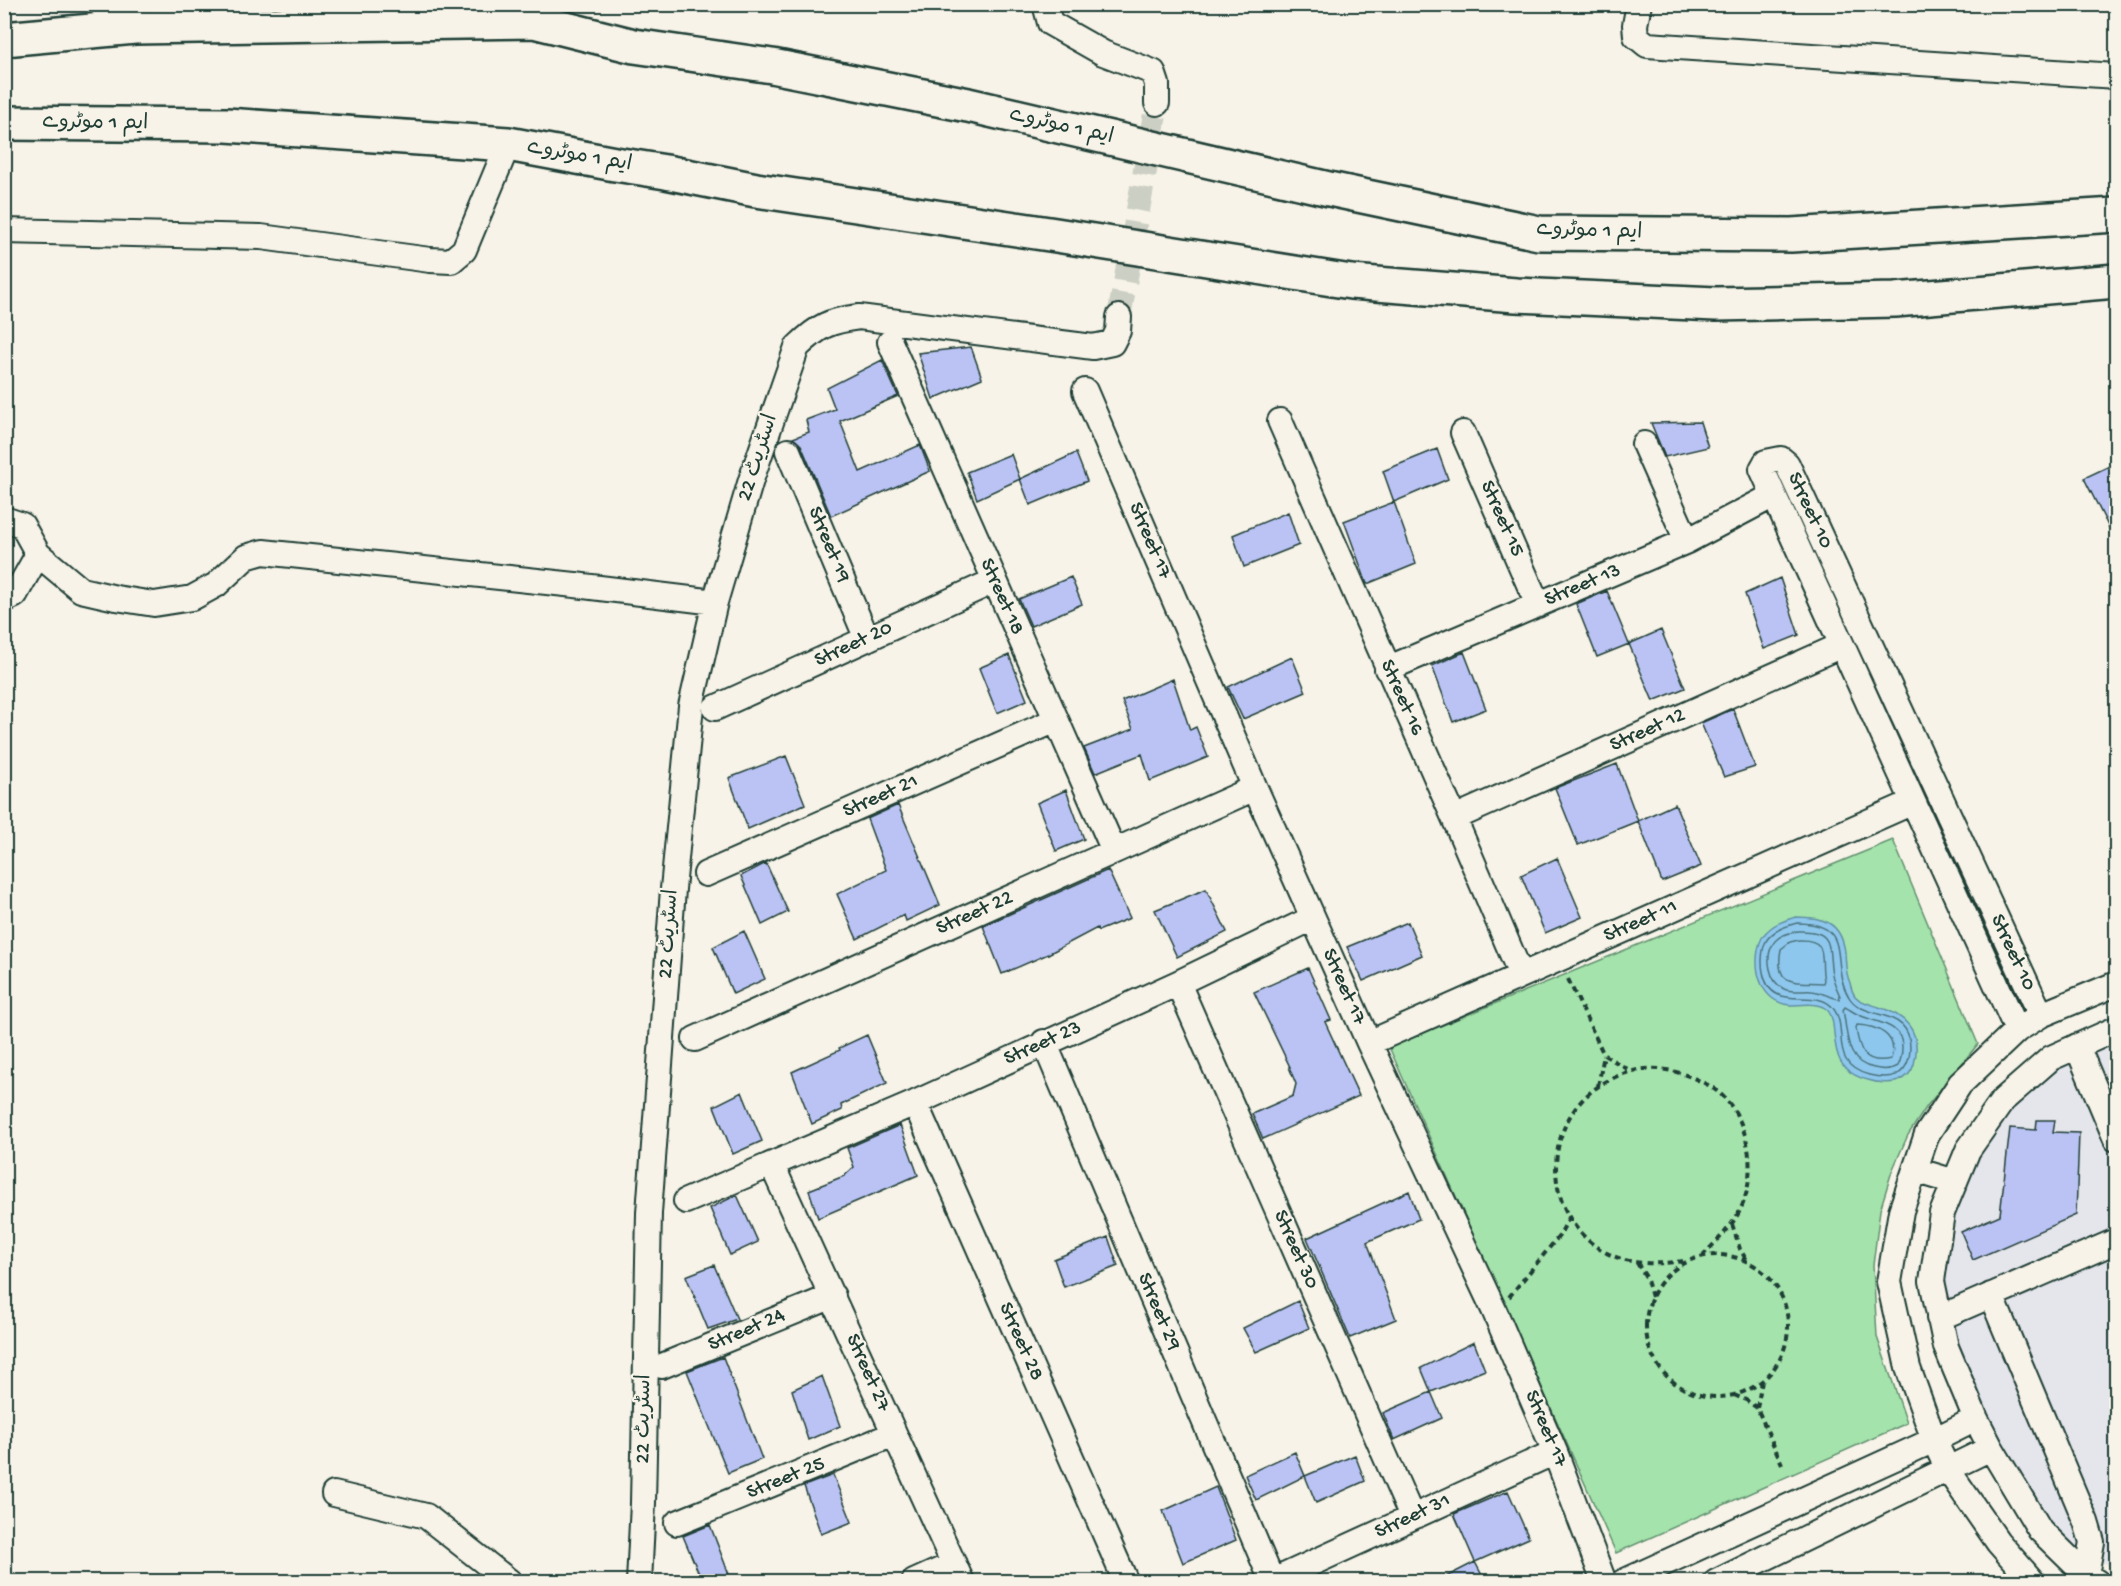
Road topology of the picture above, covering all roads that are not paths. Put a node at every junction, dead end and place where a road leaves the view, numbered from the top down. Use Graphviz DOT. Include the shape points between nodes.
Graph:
graph roads {
  1 [pos="100,4"];
  2 [pos="1045,4"];
  3 [pos="1639,4"];
  4 [pos="135,27"];
  5 [pos="4,39"];
  6 [pos="2116,76"];
  7 [pos="1157,103"];
  8 [pos="4,123"];
  9 [pos="507,144"];
  10 [pos="2116,215"];
  11 [pos="4,231"];
  12 [pos="2116,281"];
  13 [pos="1119,317"];
  14 [pos="890,342"];
  15 [pos="1085,391"];
  16 [pos="1280,421"];
  17 [pos="1463,433"];
  18 [pos="1644,444"];
  19 [pos="788,451"];
  20 [pos="1774,495"];
  21 [pos="4,519"];
  22 [pos="1687,541"];
  23 [pos="38,554"];
  24 [pos="994,581"];
  25 [pos="4,600"];
  26 [pos="715,602"];
  27 [pos="1538,605"];
  28 [pos="867,639"];
  29 [pos="1842,645"];
  30 [pos="1388,669"];
  31 [pos="715,708"];
  32 [pos="1056,720"];
  33 [pos="1255,788"];
  34 [pos="1913,802"];
  35 [pos="1454,818"];
  36 [pos="1114,851"];
  37 [pos="706,874"];
  38 [pos="1313,918"];
  39 [pos="1521,975"];
  40 [pos="1178,983"];
  41 [pos="2116,984"];
  42 [pos="2041,1015"];
  43 [pos="2116,1029"];
  44 [pos="2017,1030"];
  45 [pos="695,1039"];
  46 [pos="1044,1042"];
  47 [pos="1369,1043"];
  48 [pos="2078,1046"];
  49 [pos="2108,1094"];
  50 [pos="915,1103"];
  51 [pos="2116,1138"];
  52 [pos="772,1165"];
  53 [pos="1915,1170"];
  54 [pos="1955,1182"];
  55 [pos="686,1201"];
  56 [pos="2115,1246"];
  57 [pos="1991,1295"];
  58 [pos="833,1296"];
  59 [pos="1939,1318"];
  60 [pos="662,1366"];
  61 [pos="1976,1419"];
  62 [pos="894,1434"];
  63 [pos="1934,1440"];
  64 [pos="1991,1448"];
  65 [pos="1556,1452"];
  66 [pos="1948,1470"];
  67 [pos="334,1494"];
  68 [pos="1412,1517"];
  69 [pos="677,1523"];
  70 [pos="958,1573"];
  71 [pos="2092,1578"];
  72 [pos="510,1581"];
  73 [pos="639,1581"];
  74 [pos="914,1581"];
  75 [pos="1126,1581"];
  76 [pos="1272,1581"];
  77 [pos="1604,1581"];
  78 [pos="1623,1581"];
  79 [pos="1716,1581"];
  80 [pos="2033,1581"];
  1 -- 4 [label="street"];
  2 -- 7 [label="street" via="1050,22 1103,53 1153,72"];
  3 -- 6 [label="street" via="1636,36 1647,45"];
  4 -- 5 [label="highway, ایم 1 موٹروے"];
  4 -- 10 [label="highway, ایم 1 موٹروے" via="534,21 634,46 772,66 968,105 1329,189 1539,233 1791,235"];
  8 -- 9 [label="highway, ایم 1 موٹروے" via="226,125"];
  9 -- 11 [label="street" via="464,250 451,261 261,237"];
  9 -- 12 [label="highway, ایم 1 موٹروے" via="756,190 1351,282 1515,295 1716,304 1895,300"];
  13 -- 26 [label="street, اسٹریٹ 22" via="1112,343 1093,347 859,316 833,321 812,333 797,346"];
  14 -- 24 [label="street, Street 18"];
  15 -- 33 [label="street, Street 17"];
  16 -- 30 [label="street, Street 16"];
  17 -- 27 [label="street, Street 15"];
  18 -- 22 [label="street"];
  19 -- 28 [label="street, Street 19"];
  20 -- 22 [label="street, Street 13"];
  20 -- 29 [label="street, Street 10"];
  20 -- 42 [label="street, Street 10" via="1762,469 1766,462 1781,459 1787,464"];
  21 -- 23 [label="street" via="22,525"];
  22 -- 27 [label="street, Street 13"];
  23 -- 25 [label="street" via="15,595"];
  23 -- 26 [label="street" via="81,590 154,604 192,598 216,585 246,557 263,552"];
  24 -- 28 [label="street, Street 20"];
  24 -- 32 [label="street, Street 18"];
  26 -- 73 [label="street, اسٹریٹ 22" via="691,706 673,889 649,1213"];
  27 -- 30 [label="street, Street 13"];
  28 -- 31 [label="street, Street 20"];
  29 -- 34 [label="street, Street 10"];
  29 -- 35 [label="street, Street 12"];
  30 -- 35 [label="street, Street 16"];
  32 -- 36 [label="street, Street 18"];
  32 -- 37 [label="street, Street 21"];
  33 -- 36 [label="street, Street 22"];
  33 -- 38 [label="street, Street 17"];
  34 -- 39 [label="street, Street 11"];
  34 -- 44 [label="street, Street 10"];
  35 -- 39 [label="street, Street 16"];
  36 -- 45 [label="street, Street 22"];
  38 -- 40 [label="street, Street 23"];
  38 -- 47 [label="street, Street 17"];
  39 -- 47 [label="street, Street 11"];
  40 -- 46 [label="street, Street 23"];
  40 -- 68 [label="street, Street 30"];
  41 -- 42 [label="street"];
  42 -- 44 [label="street"];
  43 -- 48 [label="street"];
  44 -- 53 [label="street" via="1960,1084 1927,1134"];
  46 -- 50 [label="street, Street 23"];
  46 -- 76 [label="street, Street 29"];
  47 -- 65 [label="street, Street 17"];
  48 -- 49 [label="street"];
  48 -- 54 [label="street" via="2051,1058 2003,1100 1968,1150"];
  49 -- 51 [label="street"];
  50 -- 52 [label="street, Street 23"];
  50 -- 75 [label="street, Street 28"];
  52 -- 55 [label="street, Street 23"];
  52 -- 58 [label="street, Street 27"];
  53 -- 54 [label="street"];
  53 -- 63 [label="street" via="1901,1211 1889,1282 1908,1368"];
  54 -- 59 [label="street" via="1942,1213 1932,1281"];
  56 -- 57 [label="street"];
  57 -- 59 [label="street"];
  57 -- 71 [label="street" via="2086,1522 2092,1542"];
  58 -- 60 [label="street, Street 24"];
  58 -- 62 [label="street, Street 27"];
  59 -- 61 [label="street" via="1946,1347"];
  61 -- 63 [label="street"];
  61 -- 64 [label="street"];
  62 -- 69 [label="street, Street 25"];
  62 -- 70 [label="street, Street 27"];
  63 -- 66 [label="street"];
  63 -- 78 [label="street"];
  64 -- 66 [label="street"];
  64 -- 71 [label="street" via="2040,1530"];
  65 -- 68 [label="street, Street 31"];
  65 -- 77 [label="street, Street 17"];
  66 -- 79 [label="street"];
  66 -- 80 [label="street" via="1998,1542"];
  67 -- 72 [label="street" via="426,1516"];
  68 -- 76 [label="street, Street 31"];
  70 -- 74 [label="street"];
}
